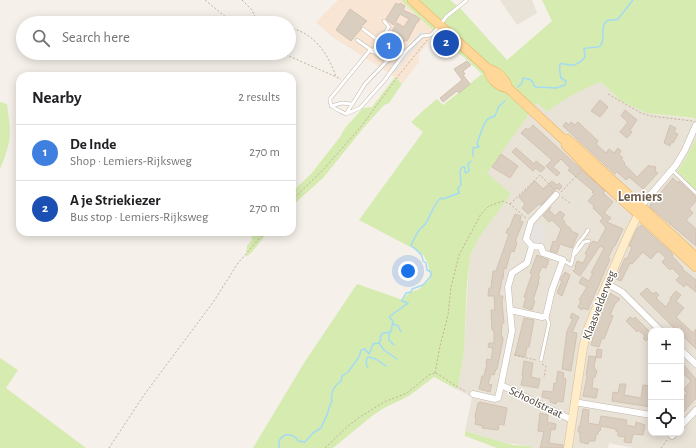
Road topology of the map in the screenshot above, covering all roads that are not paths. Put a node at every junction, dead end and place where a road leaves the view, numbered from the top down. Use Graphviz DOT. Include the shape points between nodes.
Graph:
graph roads {
  1 [pos="412,0"];
  2 [pos="468,0"];
  3 [pos="384,22"];
  4 [pos="440,26"];
  5 [pos="363,29"];
  6 [pos="357,40"];
  7 [pos="379,41"];
  8 [pos="371,51"];
  9 [pos="406,51"];
  10 [pos="387,61"];
  11 [pos="351,104"];
  12 [pos="331,106"];
  13 [pos="346,114"];
  14 [pos="695,124"];
  15 [pos="672,170"];
  16 [pos="557,194"];
  17 [pos="696,194"];
  18 [pos="640,210"];
  19 [pos="588,230"];
  20 [pos="589,241"];
  21 [pos="532,246"];
  22 [pos="575,254"];
  23 [pos="696,257"];
  24 [pos="563,260"];
  25 [pos="696,267"];
  26 [pos="606,283"];
  27 [pos="510,310"];
  28 [pos="546,316"];
  29 [pos="659,328"];
  30 [pos="684,353"];
  31 [pos="541,360"];
  32 [pos="696,364"];
  33 [pos="501,385"];
  34 [pos="474,394"];
  35 [pos="574,402"];
  36 [pos="696,410"];
  37 [pos="648,414"];
  38 [pos="572,420"];
  39 [pos="684,423"];
  40 [pos="568,448"];
  1 -- 4 [label="main road"];
  2 -- 4 [label="lane" via="446,17"];
  3 -- 7 [label="lane" via="389,28"];
  4 -- 9 [label="lane" via="431,35 422,36"];
  4 -- 18 [label="main road" via="488,69 496,83 508,88 563,139 573,144"];
  5 -- 7 [label="lane"];
  6 -- 8 [label="lane"];
  7 -- 8 [label="lane"];
  8 -- 10 [label="lane"];
  8 -- 12 [label="lane" via="330,99"];
  9 -- 10 [label="lane"];
  9 -- 13 [label="lane" via="360,108"];
  10 -- 11 [label="lane" via="365,84"];
  11 -- 12 [label="lane"];
  11 -- 13 [label="lane"];
  12 -- 13 [label="lane"];
  14 -- 15 [label="street" via="685,150"];
  15 -- 17 [label="lane"];
  15 -- 18 [label="street"];
  16 -- 21 [label="street" via="531,222 526,239"];
  18 -- 23 [label="main road"];
  18 -- 25 [label="main road"];
  18 -- 26 [label="street, Klaasvelderweg"];
  19 -- 22 [label="lane"];
  20 -- 22 [label="lane" via="584,242"];
  21 -- 24 [label="street" via="541,247 543,253"];
  21 -- 27 [label="street, Schoolstraat" via="527,263 512,273 508,287"];
  22 -- 24 [label="lane" via="571,265"];
  24 -- 28 [label="street"];
  26 -- 29 [label="street" via="622,292"];
  26 -- 35 [label="street, Klaasvelderweg" via="587,331"];
  27 -- 28 [label="street"];
  27 -- 33 [label="street, Schoolstraat" via="512,331"];
  28 -- 31 [label="lane" via="549,323"];
  30 -- 32 [label="street"];
  33 -- 34 [label="street, Schoolstraat" via="499,396 495,399"];
  33 -- 38 [label="street, Schoolstraat"];
  35 -- 37 [label="street"];
  35 -- 38 [label="street, Klaasvelderweg"];
  36 -- 39 [label="street"];
  38 -- 40 [label="street, Klaasvelderweg"];
}
